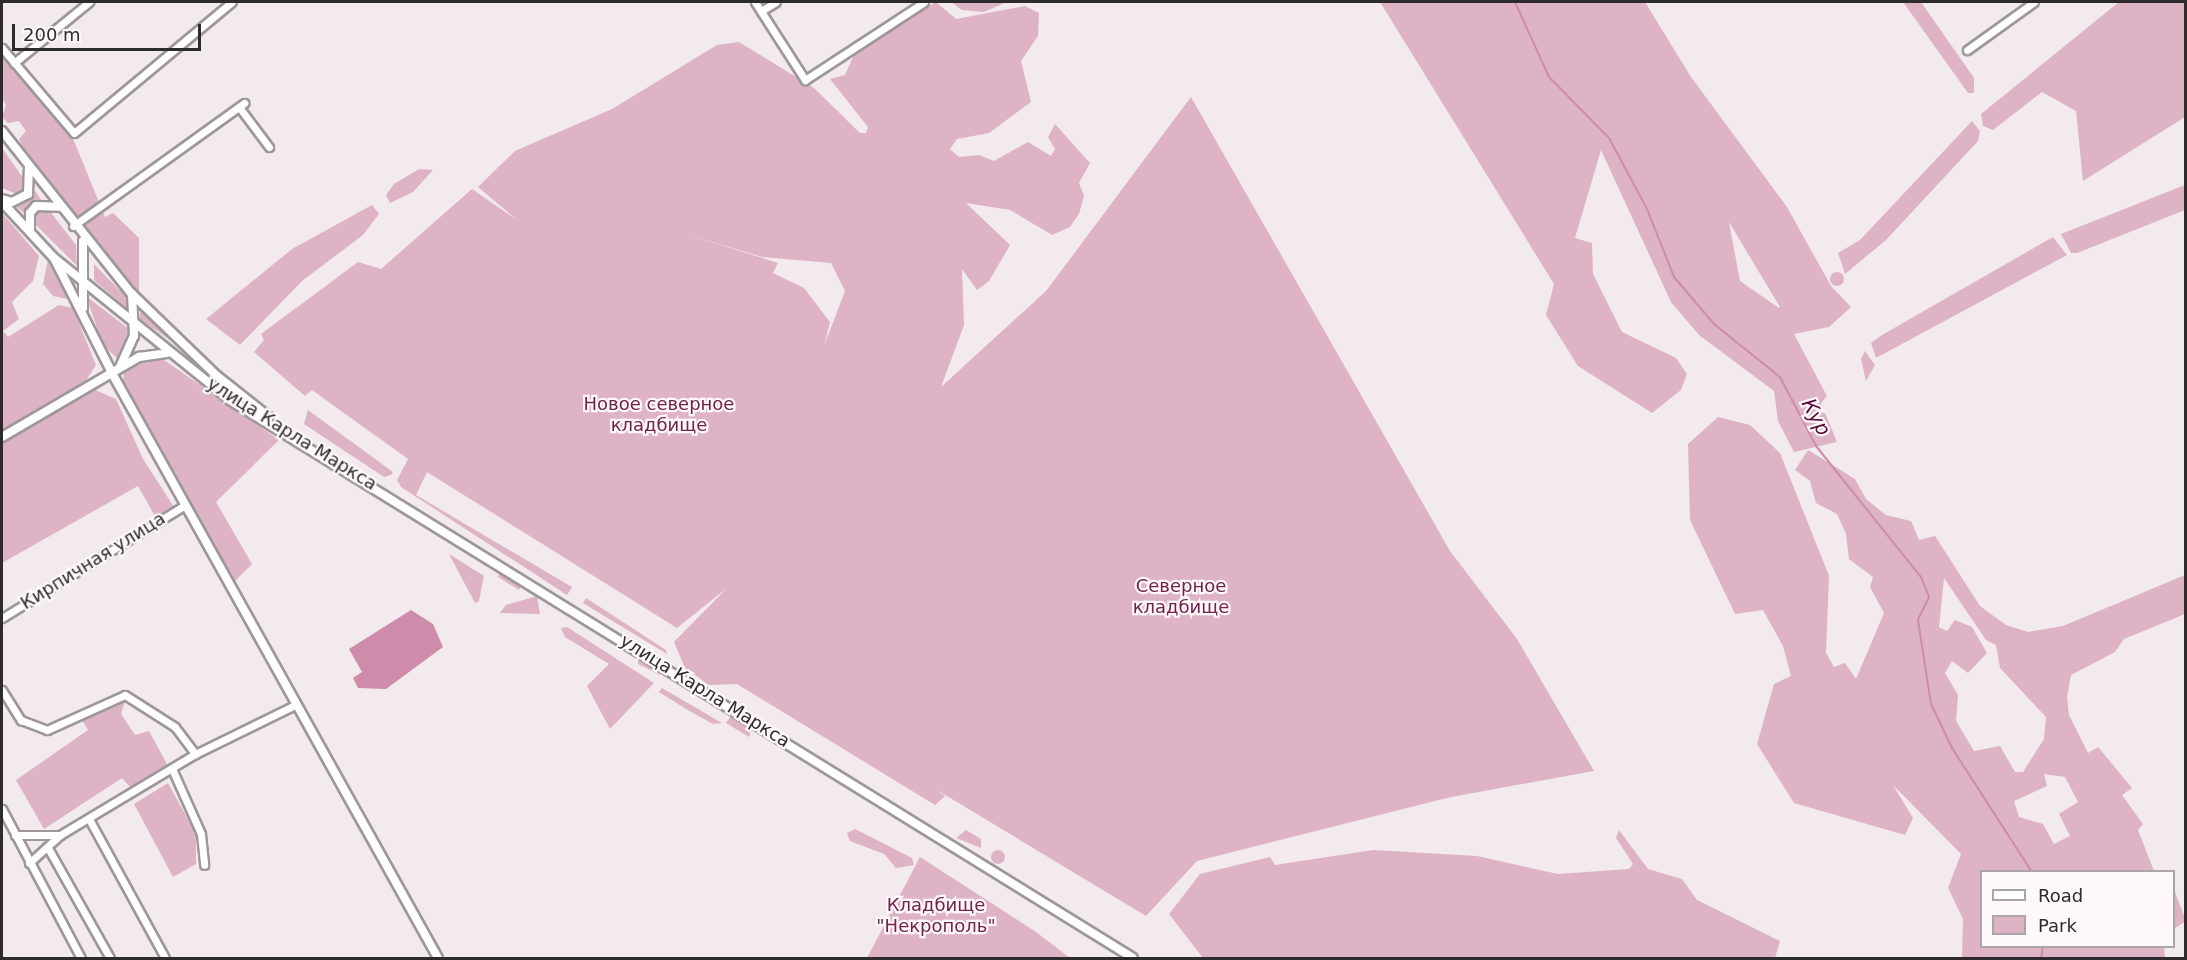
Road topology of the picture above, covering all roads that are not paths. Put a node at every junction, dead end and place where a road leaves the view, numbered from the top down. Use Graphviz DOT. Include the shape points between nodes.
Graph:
graph roads {
  1 [pos="89,2"];
  2 [pos="232,2"];
  3 [pos="755,2"];
  4 [pos="776,2"];
  5 [pos="924,2"];
  6 [pos="2034,2"];
  7 [pos="761,11"];
  8 [pos="2,48"];
  9 [pos="1967,50"];
  10 [pos="14,63"];
  11 [pos="2,130"];
  12 [pos="269,147"];
  13 [pos="28,165"];
  14 [pos="2,201"];
  15 [pos="59,207"];
  16 [pos="73,226"];
  17 [pos="30,232"];
  18 [pos="81,236"];
  19 [pos="53,256"];
  20 [pos="84,281"];
  21 [pos="131,293"];
  22 [pos="84,312"];
  23 [pos="135,325"];
  24 [pos="170,353"];
  25 [pos="113,375"];
  26 [pos="289,432"];
  27 [pos="2,437"];
  28 [pos="185,505"];
  29 [pos="2,618"];
  30 [pos="2,690"];
  31 [pos="295,705"];
  32 [pos="195,754"];
  33 [pos="173,771"];
  34 [pos="2,809"];
  35 [pos="89,819"];
  36 [pos="15,835"];
  37 [pos="60,835"];
  38 [pos="48,848"];
  39 [pos="29,863"];
  40 [pos="204,865"];
  41 [pos="81,958"];
  42 [pos="110,958"];
  43 [pos="165,958"];
  44 [pos="438,958"];
  45 [pos="1133,958"];
  1 -- 10 [label="street"];
  2 -- 10 [label="street" via="74,133"];
  3 -- 7 [label="street"];
  4 -- 7 [label="street"];
  5 -- 7 [label="street" via="805,80"];
  6 -- 9 [label="street"];
  8 -- 10 [label="street"];
  11 -- 13 [label="main road"];
  12 -- 16 [label="street" via="241,105"];
  13 -- 14 [label="main road" via="28,194 12,202"];
  13 -- 15 [label="main road"];
  14 -- 17 [label="main road"];
  15 -- 16 [label="main road"];
  15 -- 17 [label="main road" via="32,209"];
  16 -- 18 [label="main road"];
  17 -- 19 [label="main road"];
  18 -- 20 [label="main road"];
  18 -- 21 [label="main road"];
  19 -- 20 [label="main road, улица Карла Маркса"];
  19 -- 22 [label="main road"];
  20 -- 22 [label="main road"];
  20 -- 23 [label="main road, улица Карла Маркса"];
  21 -- 23 [label="main road"];
  21 -- 26 [label="main road" via="217,376"];
  22 -- 25 [label="main road"];
  23 -- 24 [label="main road, улица Карла Маркса"];
  23 -- 25 [label="main road" via="129,354"];
  24 -- 25 [label="main road" via="149,352"];
  24 -- 26 [label="main road, улица Карла Маркса" via="230,400"];
  25 -- 27 [label="main road"];
  25 -- 28 [label="main road"];
  26 -- 45 [label="main road, улица Карла Маркса"];
  28 -- 29 [label="street, Кирпичная улица"];
  28 -- 31 [label="main road"];
  30 -- 32 [label="street" via="21,720 40,730 54,729 122,694 174,727"];
  31 -- 32 [label="street"];
  31 -- 44 [label="main road"];
  32 -- 33 [label="street"];
  33 -- 35 [label="street"];
  33 -- 40 [label="street" via="201,834"];
  34 -- 36 [label="street"];
  35 -- 37 [label="street"];
  35 -- 43 [label="street"];
  36 -- 37 [label="street"];
  36 -- 39 [label="street"];
  37 -- 38 [label="street"];
  38 -- 39 [label="street"];
  38 -- 42 [label="street"];
  39 -- 41 [label="street"];
}
